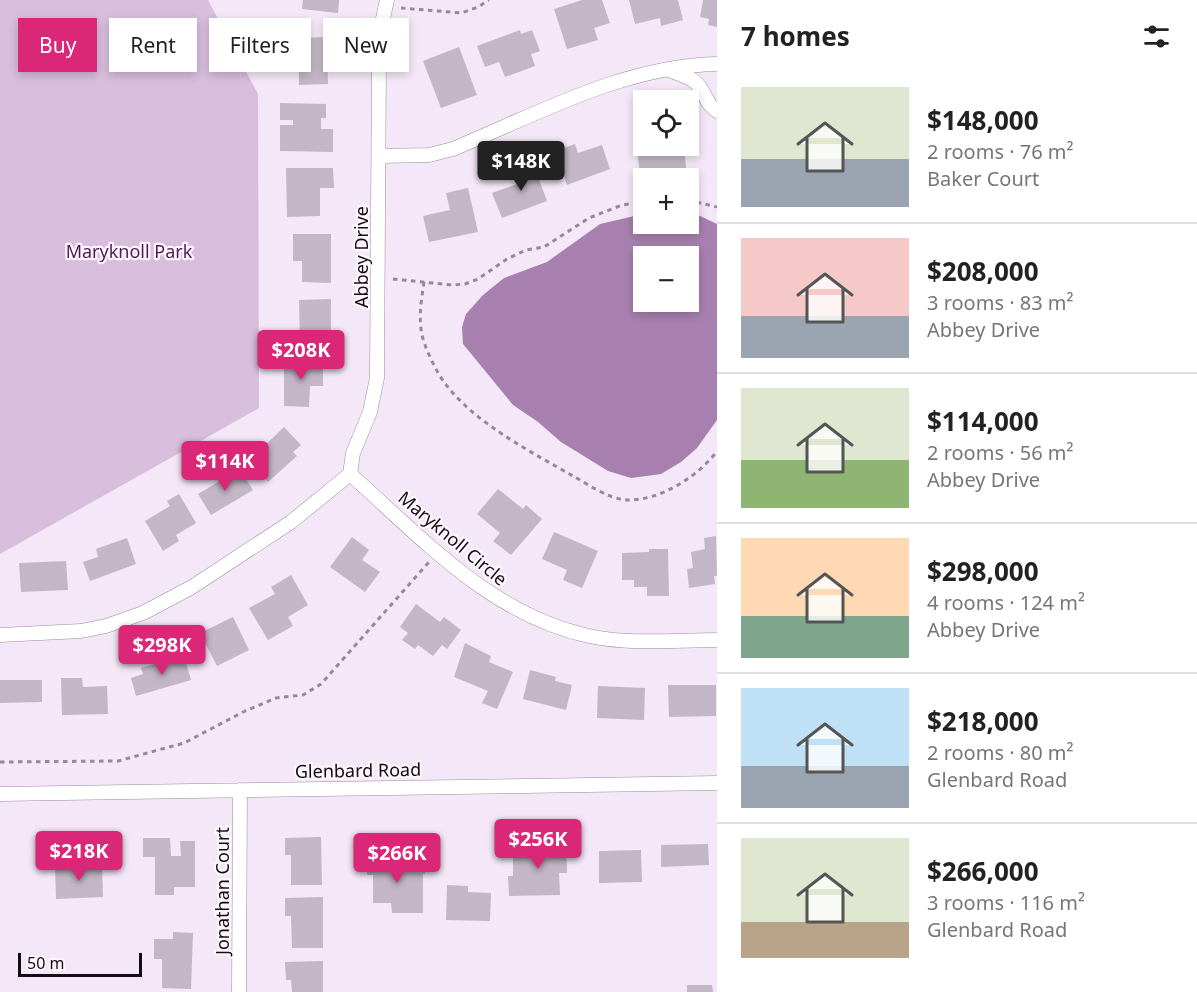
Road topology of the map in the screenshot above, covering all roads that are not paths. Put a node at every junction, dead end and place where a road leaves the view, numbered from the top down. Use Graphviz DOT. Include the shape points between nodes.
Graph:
graph roads {
  1 [pos="386,4"];
  2 [pos="717,64"];
  3 [pos="668,69"];
  4 [pos="717,111"];
  5 [pos="379,156"];
  6 [pos="350,474"];
  7 [pos="0,635"];
  8 [pos="717,640"];
  9 [pos="717,783"];
  10 [pos="240,790"];
  11 [pos="0,794"];
  12 [pos="240,992"];
  1 -- 5 [label="street, Abbey Drive" via="379,57"];
  2 -- 3 [label="street"];
  3 -- 4 [label="street" via="699,86"];
  3 -- 5 [label="street" via="627,78 453,149 429,155"];
  5 -- 6 [label="street, Abbey Drive" via="378,378"];
  6 -- 7 [label="street" via="291,522 162,605 124,621 81,631"];
  6 -- 8 [label="street, Maryknoll Circle" via="438,552 523,614 553,626 612,639"];
  9 -- 10 [label="street, Glenbard Road"];
  10 -- 11 [label="street, Glenbard Road"];
  10 -- 12 [label="street, Jonathan Court"];
}
